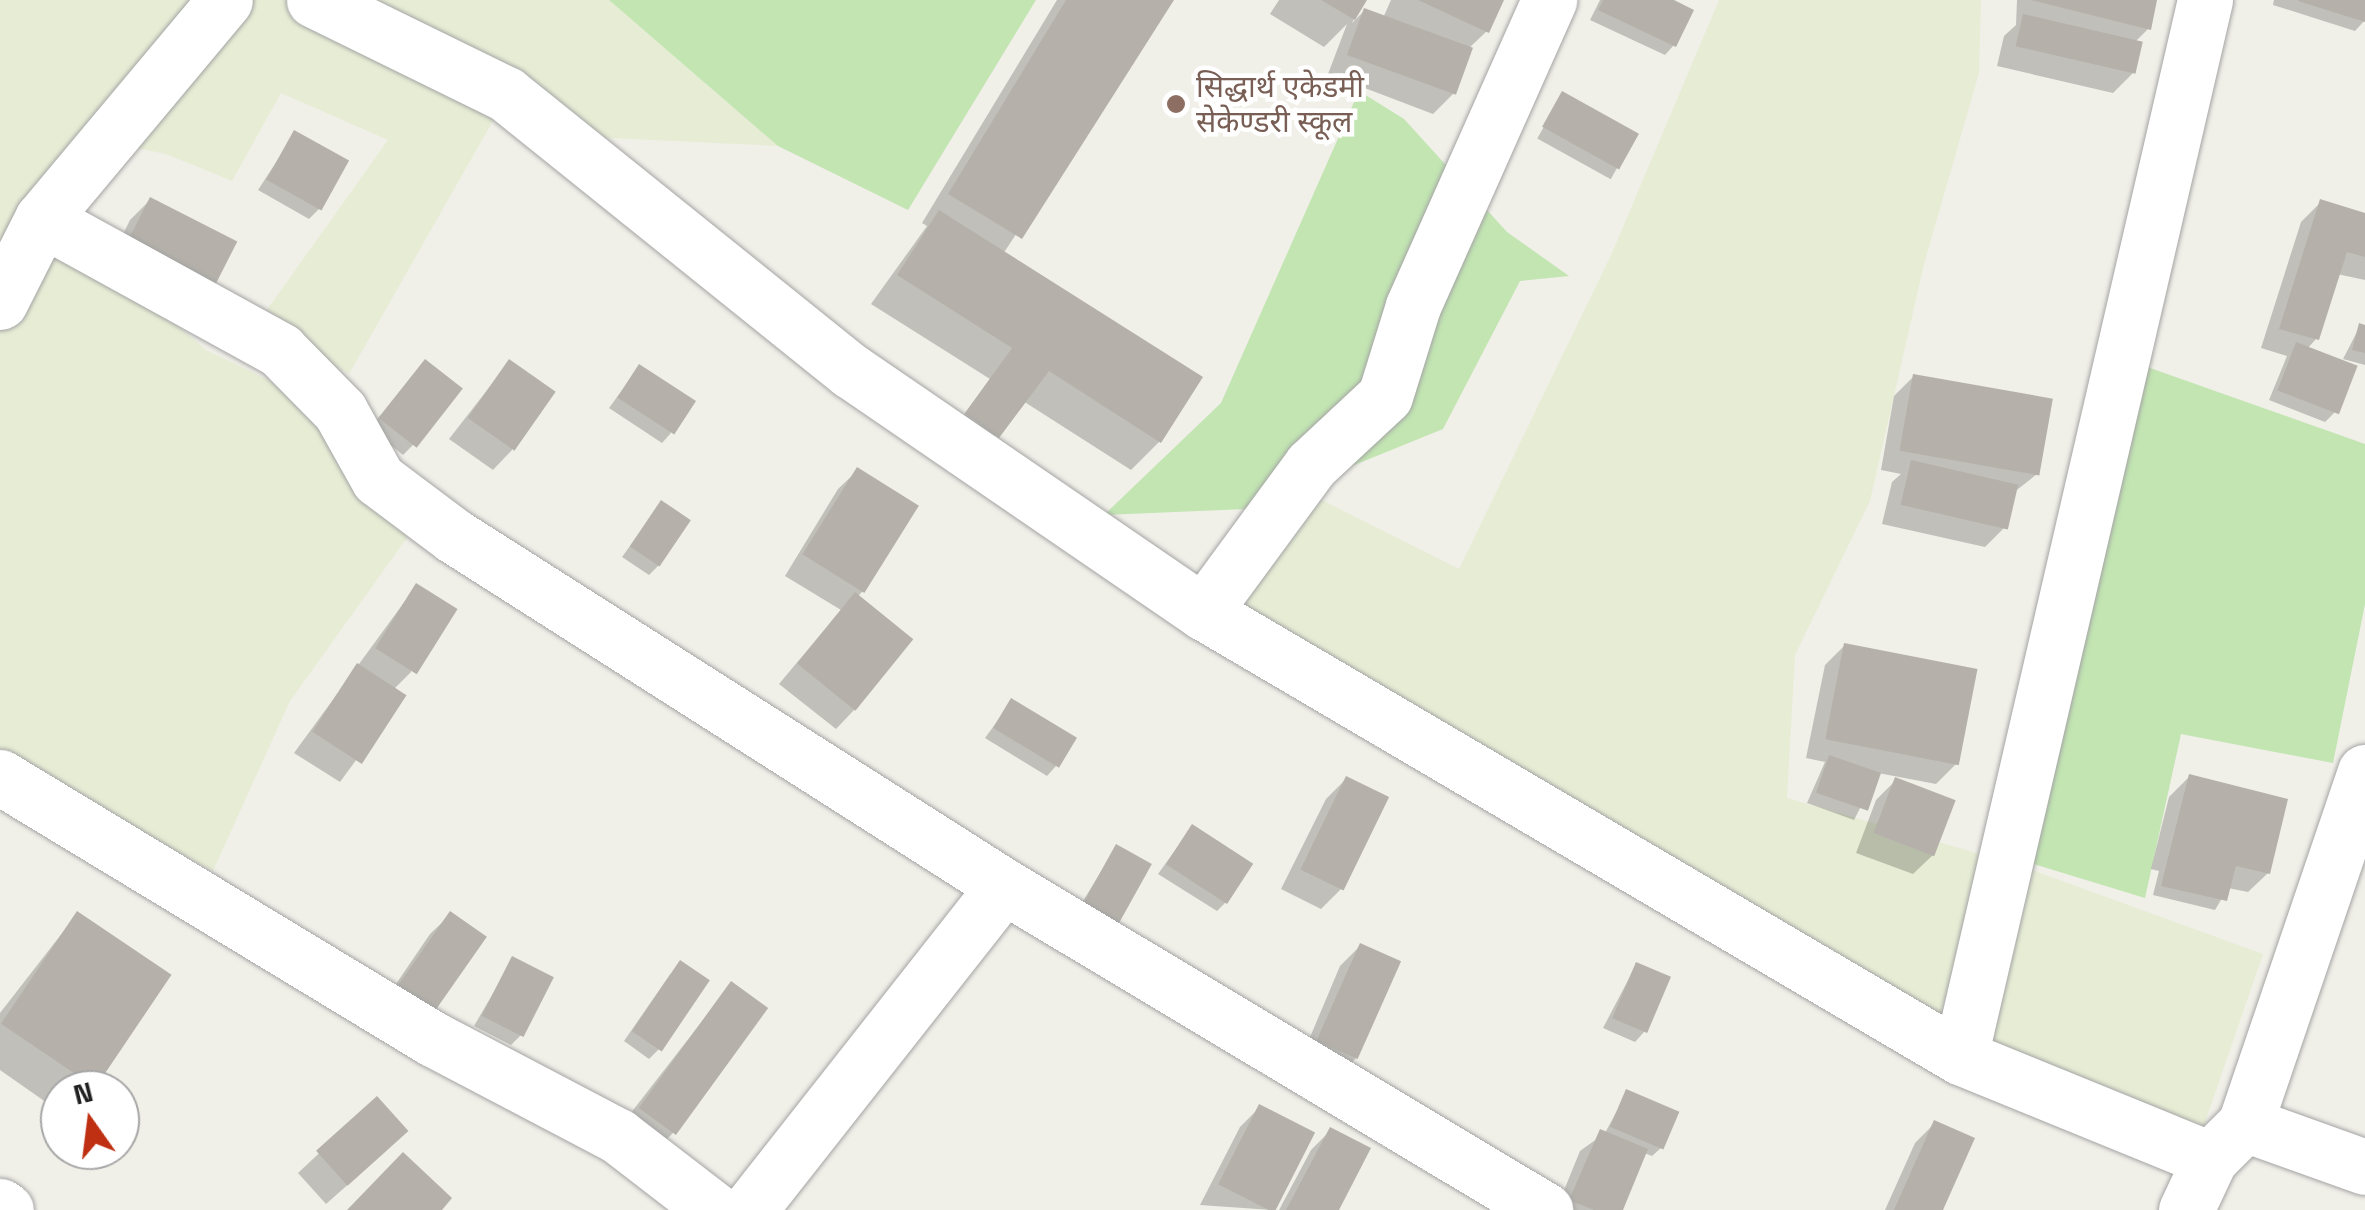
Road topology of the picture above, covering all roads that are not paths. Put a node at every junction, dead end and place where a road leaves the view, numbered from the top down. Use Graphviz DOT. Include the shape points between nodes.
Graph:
graph roads {
  1 [pos="225,0"];
  2 [pos="314,0"];
  3 [pos="1549,0"];
  4 [pos="2205,0"];
  5 [pos="42,220"];
  6 [pos="0,302"];
  7 [pos="1203,612"];
  8 [pos="2365,772"];
  9 [pos="0,777"];
  10 [pos="1004,886"];
  11 [pos="1960,1058"];
  12 [pos="2227,1142"];
  13 [pos="2365,1167"];
  14 [pos="714,1210"];
  15 [pos="750,1210"];
  16 [pos="1545,1210"];
  17 [pos="2186,1210"];
  1 -- 5 [label="street"];
  2 -- 7 [label="street" via="506,94 851,371"];
  3 -- 7 [label="street" via="1413,306 1384,396 1301,476"];
  4 -- 11 [label="street"];
  5 -- 6 [label="street"];
  5 -- 10 [label="street" via="280,350 340,411 378,479 454,536"];
  7 -- 11 [label="street"];
  8 -- 12 [label="street"];
  9 -- 14 [label="street" via="433,1039 618,1136"];
  10 -- 15 [label="street"];
  10 -- 16 [label="street"];
  11 -- 12 [label="street"];
  12 -- 13 [label="street"];
  12 -- 17 [label="street"];
}
